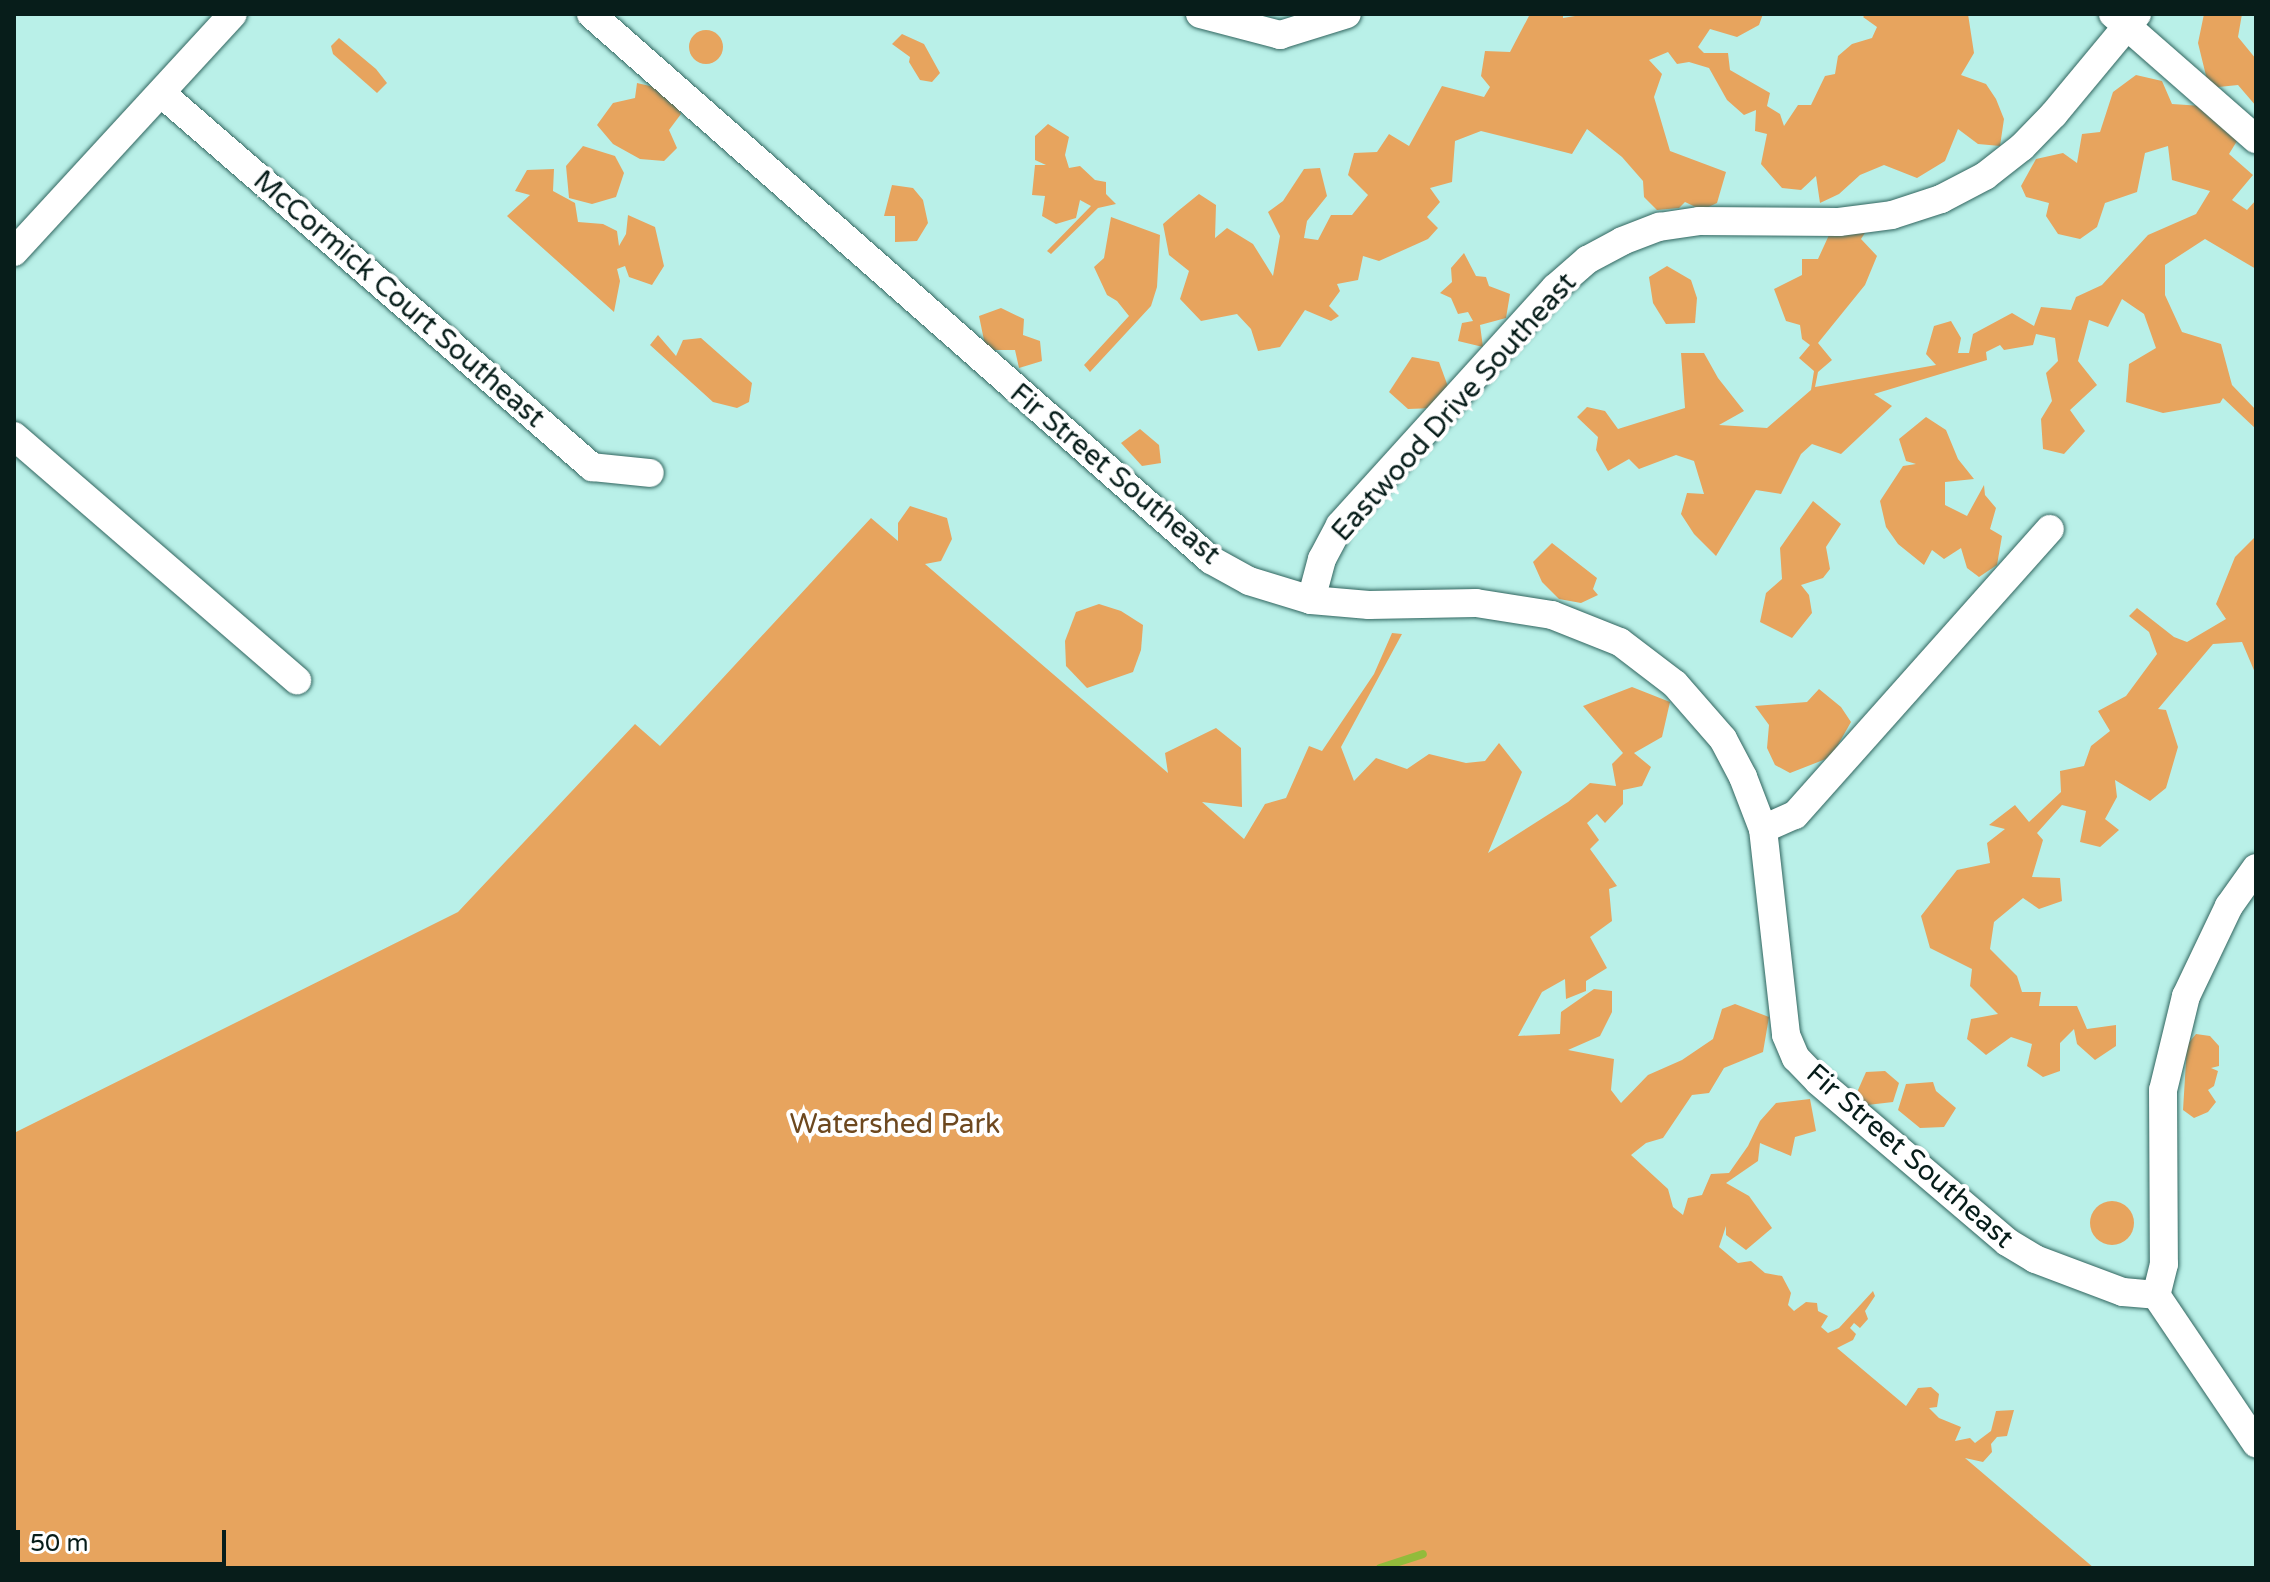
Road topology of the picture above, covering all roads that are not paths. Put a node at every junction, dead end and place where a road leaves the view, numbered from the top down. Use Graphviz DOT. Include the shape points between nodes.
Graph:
graph roads {
  1 [pos="233,14"];
  2 [pos="591,14"];
  3 [pos="1200,14"];
  4 [pos="1347,14"];
  5 [pos="2126,18"];
  6 [pos="161,93"];
  7 [pos="2256,139"];
  8 [pos="14,252"];
  9 [pos="14,436"];
  10 [pos="650,473"];
  11 [pos="2050,529"];
  12 [pos="1311,600"];
  13 [pos="297,680"];
  14 [pos="1763,829"];
  15 [pos="2256,868"];
  16 [pos="2156,1295"];
  17 [pos="2256,1443"];
  1 -- 6 [label="street"];
  2 -- 12 [label="street, Fir Street Southeast" via="1211,560 1249,581"];
  3 -- 4 [label="street" via="1280,35"];
  5 -- 7 [label="street"];
  5 -- 12 [label="street, Eastwood Drive Southeast" via="2054,114 2022,147 1985,176 1941,199 1892,215 1839,222 1699,221 1659,227 1587,260 1555,288 1340,525 1322,559"];
  6 -- 8 [label="street"];
  6 -- 10 [label="street, McCormick Court Southeast" via="592,467"];
  9 -- 13 [label="street"];
  11 -- 14 [label="street" via="1795,815"];
  12 -- 14 [label="street, Fir Street Southeast" via="1502,605 1552,615 1620,642 1704,713 1743,777"];
  14 -- 16 [label="street, Fir Street Southeast" via="1786,1035 1796,1058 2007,1242 2035,1259 2123,1292"];
  15 -- 16 [label="street" via="2229,906 2186,996 2166,1078 2164,1264"];
  16 -- 17 [label="street"];
}
